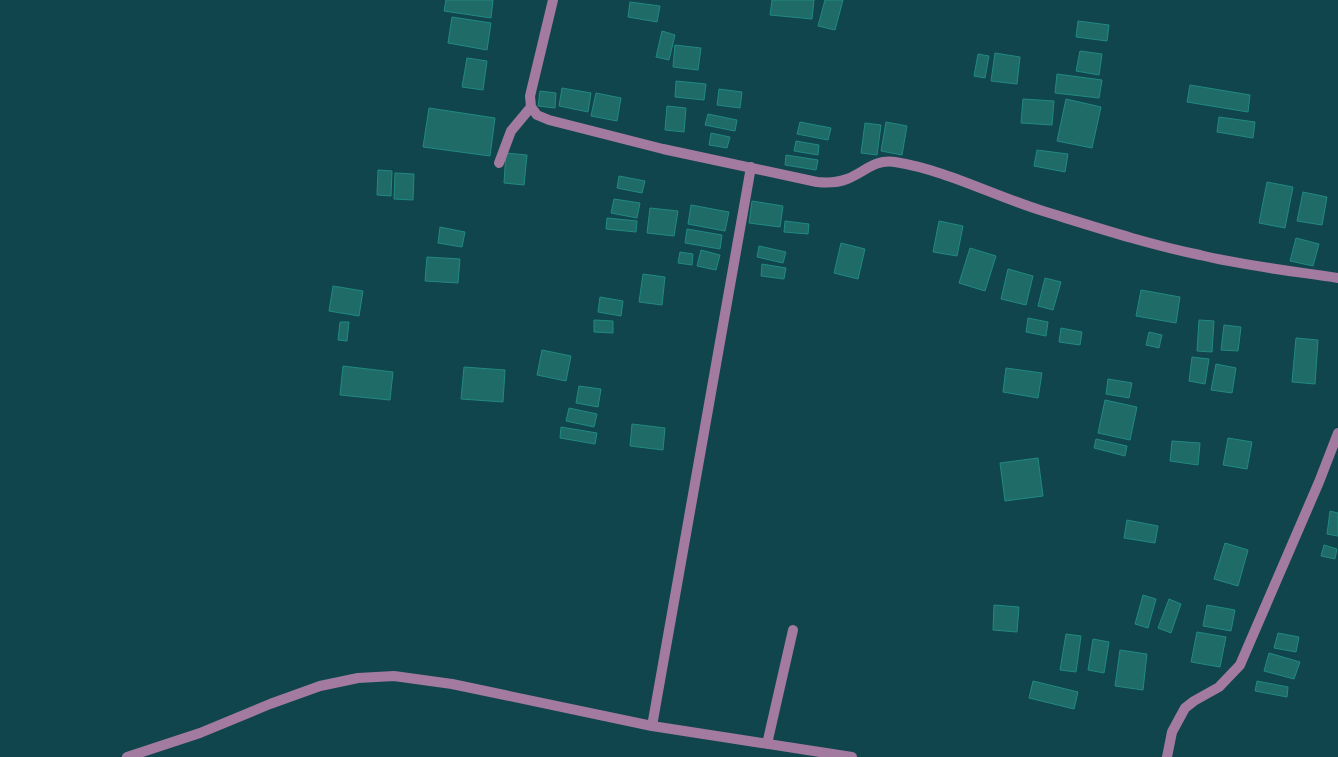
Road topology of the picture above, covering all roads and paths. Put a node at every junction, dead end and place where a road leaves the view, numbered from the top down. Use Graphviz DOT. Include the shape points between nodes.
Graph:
graph roads {
  1 [pos="553,0"];
  2 [pos="531,107"];
  3 [pos="499,163"];
  4 [pos="751,167"];
  5 [pos="1338,278"];
  6 [pos="1338,433"];
  7 [pos="792,630"];
  8 [pos="652,726"];
  9 [pos="768,741"];
  10 [pos="127,757"];
  11 [pos="852,757"];
  12 [pos="1167,757"];
  1 -- 2 [label="street" via="530,96"];
  2 -- 3 [label="street" via="511,131"];
  2 -- 4 [label="street" via="550,120 663,149"];
  4 -- 5 [label="street" via="827,183 848,179 873,164 902,163 1031,207 1200,256"];
  4 -- 8 [label="street"];
  6 -- 12 [label="street" via="1240,665 1219,687 1186,708 1172,732"];
  7 -- 9 [label="street"];
  8 -- 9 [label="street"];
  8 -- 10 [label="street" via="452,684 394,676 358,678 320,686 200,733"];
  9 -- 11 [label="street"];
}
